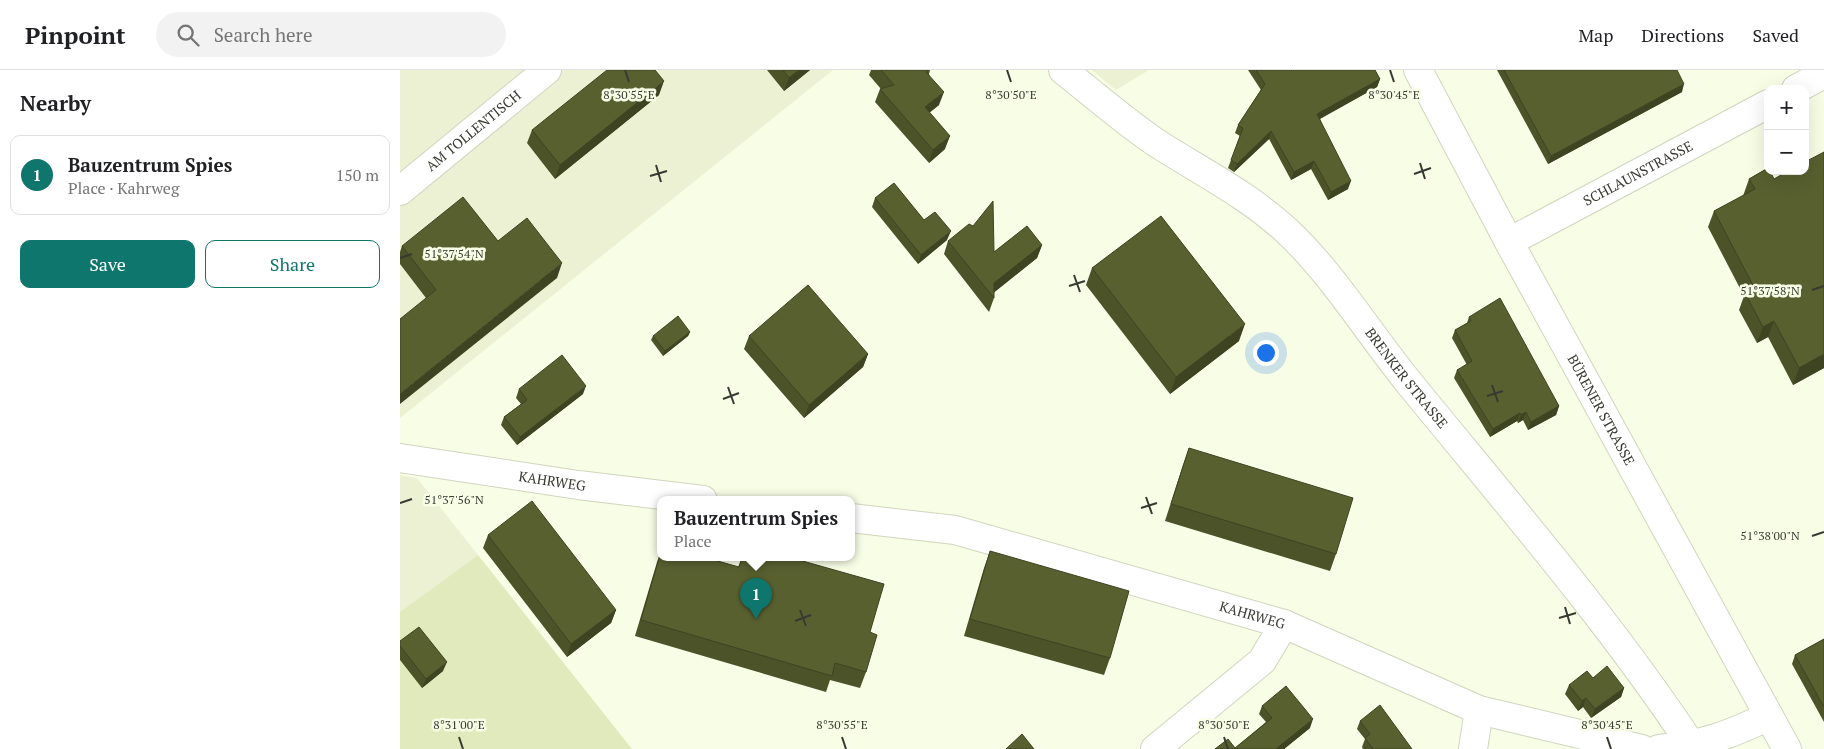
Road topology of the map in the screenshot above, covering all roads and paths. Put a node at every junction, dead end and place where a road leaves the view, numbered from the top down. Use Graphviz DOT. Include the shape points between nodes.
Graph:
graph roads {
  1 [pos="547,70"];
  2 [pos="1063,70"];
  3 [pos="1418,70"];
  4 [pos="1824,74"];
  5 [pos="1803,85"];
  6 [pos="1764,106"];
  7 [pos="400,191"];
  8 [pos="1509,242"];
  9 [pos="400,458"];
  10 [pos="670,496"];
  11 [pos="855,518"];
  12 [pos="1284,624"];
  13 [pos="1479,710"];
  14 [pos="1769,716"];
  15 [pos="1692,746"];
  16 [pos="1155,749"];
  17 [pos="1473,749"];
  18 [pos="1642,749"];
  19 [pos="1659,749"];
  20 [pos="1787,749"];
  1 -- 7 [label="street, AM TOLLENTISCH"];
  2 -- 15 [label="street, BRENKER STRASSE" via="1155,141 1244,196 1288,232 1567,574"];
  3 -- 8 [label="street, BÜRENER STRASSE"];
  4 -- 5 [label="street"];
  6 -- 8 [label="street, SCHLAUNSTRASSE"];
  8 -- 14 [label="street, BÜRENER STRASSE"];
  9 -- 10 [label="street, KAHRWEG"];
  11 -- 12 [label="street, KAHRWEG" via="955,530"];
  12 -- 13 [label="street, KAHRWEG"];
  12 -- 16 [label="street" via="1262,661"];
  13 -- 17 [label="street"];
  13 -- 18 [label="street, KAHRWEG"];
  14 -- 15 [label="street" via="1733,733"];
  14 -- 20 [label="street, BÜRENER STRASSE"];
  15 -- 19 [label="street"];
}
